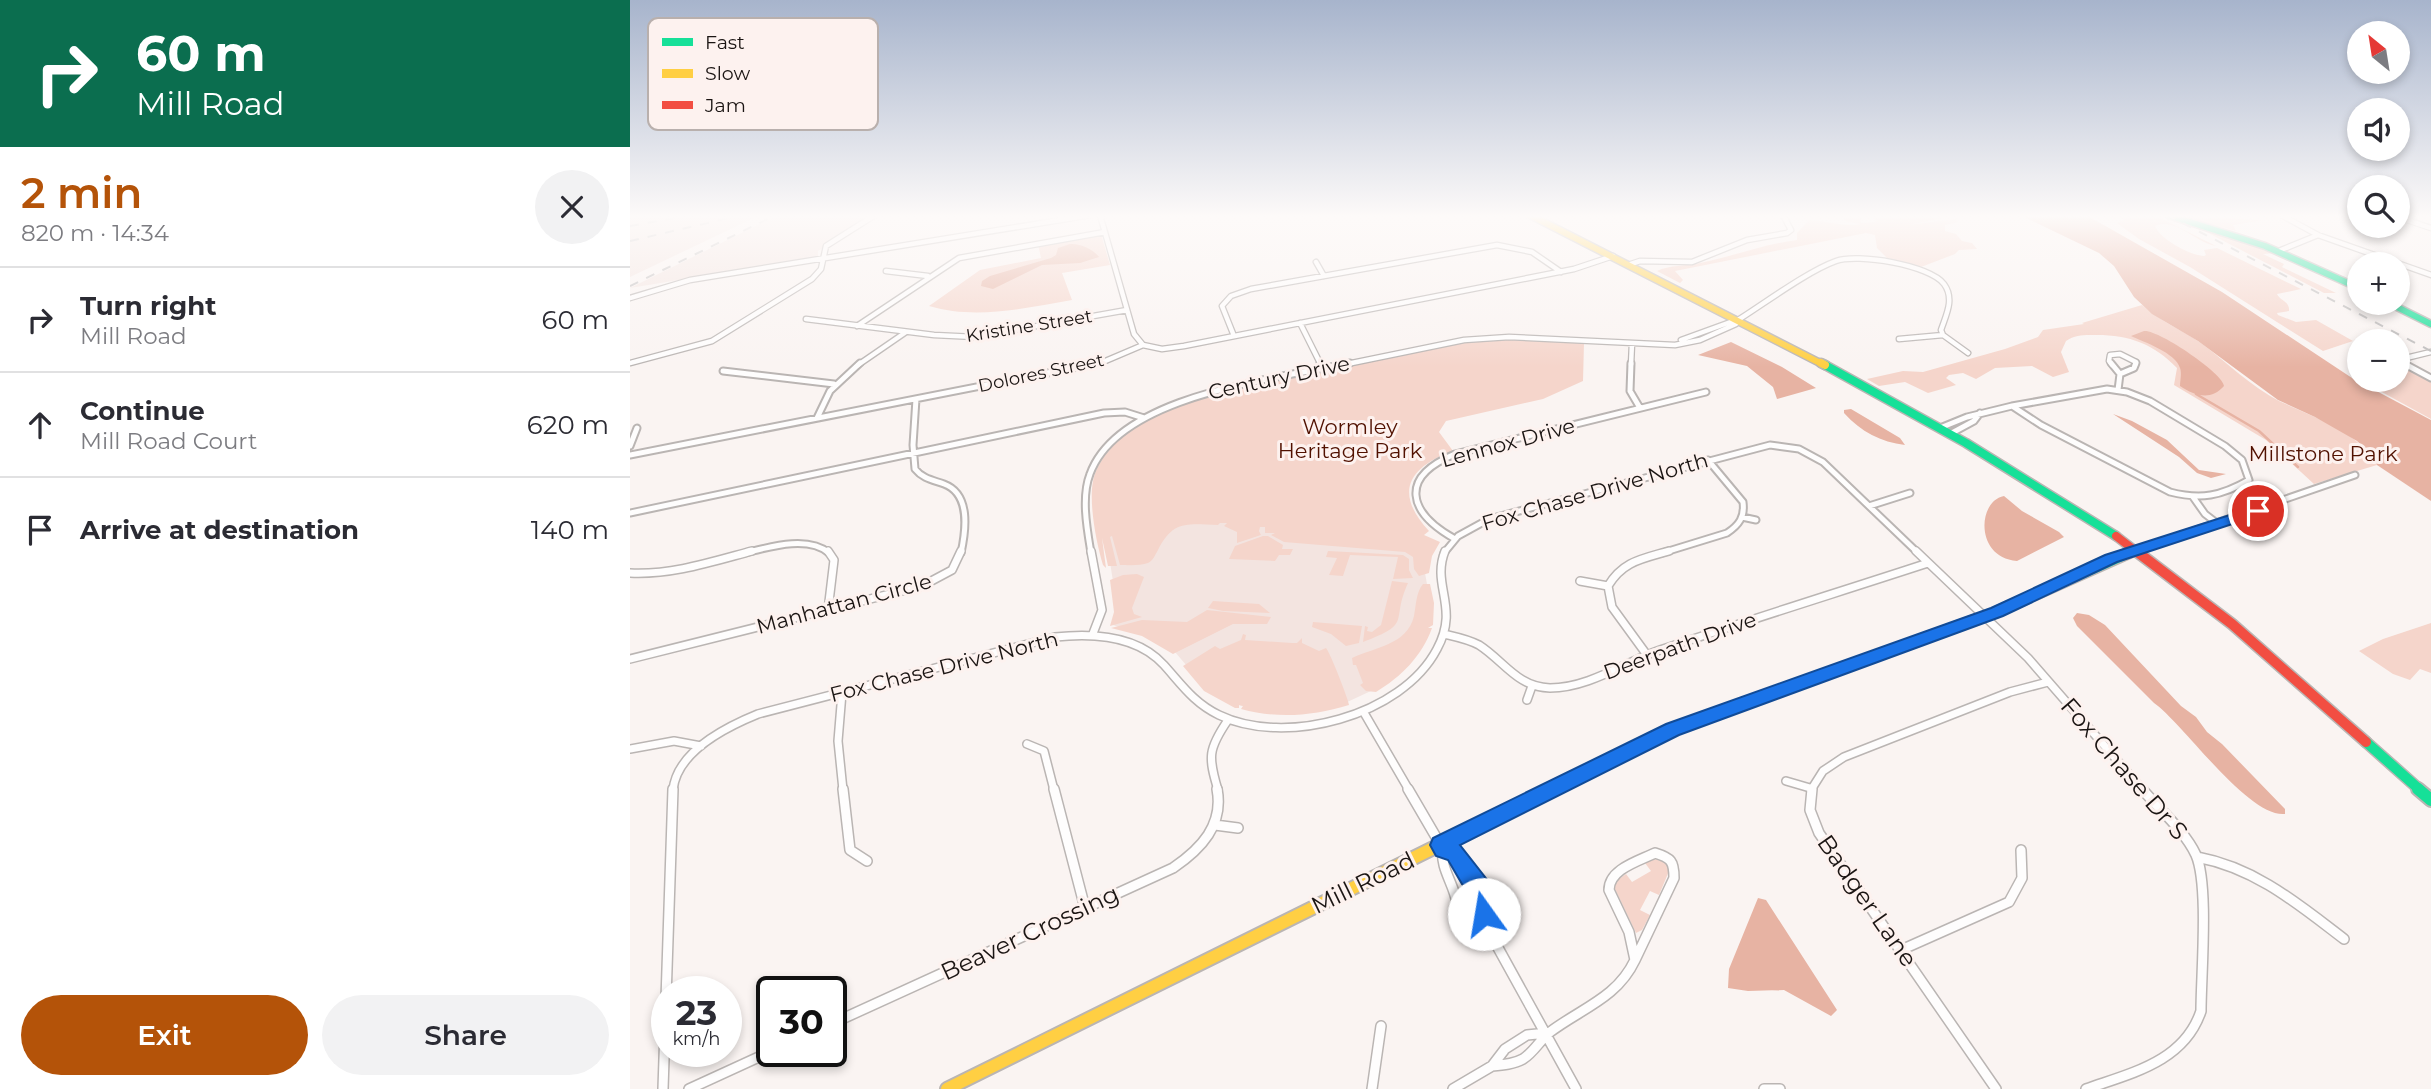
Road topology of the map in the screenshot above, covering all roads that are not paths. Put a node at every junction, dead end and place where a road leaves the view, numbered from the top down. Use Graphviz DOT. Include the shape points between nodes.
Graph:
graph roads {
  1 [pos="779,266"];
  2 [pos="821,266"];
  3 [pos="945,266"];
  4 [pos="1115,266"];
  5 [pos="1318,266"];
  6 [pos="1381,266"];
  7 [pos="1553,266"];
  8 [pos="1581,266"];
  9 [pos="1634,266"];
  10 [pos="1826,266"];
  11 [pos="1907,266"];
  12 [pos="2313,266"];
  13 [pos="2405,266"];
  14 [pos="886,271"];
  15 [pos="1561,272"];
  16 [pos="2431,275"];
  17 [pos="928,276"];
  18 [pos="1324,276"];
  19 [pos="2347,282"];
  20 [pos="1218,296"];
  21 [pos="1227,297"];
  22 [pos="630,298"];
  23 [pos="1127,310"];
  24 [pos="2410,314"];
  25 [pos="806,318"];
  26 [pos="1738,320"];
  27 [pos="1300,323"];
  28 [pos="2431,324"];
  29 [pos="857,326"];
  30 [pos="906,332"];
  31 [pos="1943,335"];
  32 [pos="1234,337"];
  33 [pos="1899,339"];
  34 [pos="1632,343"];
  35 [pos="1143,345"];
  36 [pos="2431,352"];
  37 [pos="1968,353"];
  38 [pos="630,363"];
  39 [pos="1323,369"];
  40 [pos="723,371"];
  41 [pos="2120,374"];
  42 [pos="2431,378"];
  43 [pos="834,384"];
  44 [pos="2118,390"];
  45 [pos="1706,392"];
  46 [pos="916,399"];
  47 [pos="2011,405"];
  48 [pos="1640,408"];
  49 [pos="1979,413"];
  50 [pos="817,418"];
  51 [pos="1144,418"];
  52 [pos="637,428"];
  53 [pos="1940,428"];
  54 [pos="1950,435"];
  55 [pos="1796,439"];
  56 [pos="630,446"];
  57 [pos="1792,447"];
  58 [pos="914,453"];
  59 [pos="630,455"];
  60 [pos="1708,460"];
  61 [pos="2355,475"];
  62 [pos="1910,493"];
  63 [pos="2193,497"];
  64 [pos="1869,506"];
  65 [pos="630,513"];
  66 [pos="1742,517"];
  67 [pos="1756,520"];
  68 [pos="2218,524"];
  69 [pos="1455,539"];
  70 [pos="2136,550"];
  71 [pos="1928,562"];
  72 [pos="950,572"];
  73 [pos="630,573"];
  74 [pos="959,575"];
  75 [pos="1580,581"];
  76 [pos="1608,586"];
  77 [pos="828,610"];
  78 [pos="1985,616"];
  79 [pos="1444,634"];
  80 [pos="1092,636"];
  81 [pos="1647,655"];
  82 [pos="630,659"];
  83 [pos="2048,682"];
  84 [pos="1532,686"];
  85 [pos="842,692"];
  86 [pos="1527,700"];
  87 [pos="1363,711"];
  88 [pos="1228,720"];
  89 [pos="1027,744"];
  90 [pos="701,746"];
  91 [pos="630,749"];
  92 [pos="1786,781"];
  93 [pos="1810,788"];
  94 [pos="2431,800"];
  95 [pos="1215,825"];
  96 [pos="1238,828"];
  97 [pos="1442,847"];
  98 [pos="2021,850"];
  99 [pos="2197,856"];
  100 [pos="867,862"];
  101 [pos="1085,908"];
  102 [pos="1486,926"];
  103 [pos="2344,939"];
  104 [pos="1901,950"];
  105 [pos="1635,960"];
  106 [pos="847,1017"];
  107 [pos="1381,1026"];
  108 [pos="1547,1033"];
  109 [pos="756,1058"];
  110 [pos="1492,1066"];
  111 [pos="663,1089"];
  112 [pos="688,1089"];
  113 [pos="947,1089"];
  114 [pos="1372,1089"];
  115 [pos="1453,1089"];
  116 [pos="1576,1089"];
  117 [pos="1764,1089"];
  118 [pos="1780,1089"];
  119 [pos="1996,1089"];
  120 [pos="2087,1089"];
  1 -- 22 [label="street" via="690,280"];
  2 -- 38 [label="street" via="812,279 712,341"];
  3 -- 17 [label="street"];
  4 -- 23 [label="street"];
  5 -- 18 [label="street"];
  6 -- 18 [label="street"];
  7 -- 15 [label="street"];
  8 -- 15 [label="street, Dolores Street"];
  9 -- 26 [label="street"];
  10 -- 26 [label="street, Century Drive"];
  11 -- 31 [label="street, Century Drive" via="1944,283 1951,302"];
  12 -- 19 [label="street"];
  13 -- 16 [label="street"];
  14 -- 17 [label="street"];
  15 -- 27 [label="street, Dolores Street"];
  17 -- 29 [label="street"];
  18 -- 21 [label="street"];
  20 -- 21 [label="street"];
  21 -- 32 [label="street" via="1222,306"];
  23 -- 30 [label="street, Kristine Street" via="1000,334 955,337"];
  23 -- 35 [label="street" via="1135,338"];
  24 -- 28 [label="street"];
  25 -- 29 [label="street, Kristine Street"];
  26 -- 34 [label="street, Century Drive" via="1683,344"];
  26 -- 53 [label="street"];
  27 -- 32 [label="street, Dolores Street"];
  27 -- 39 [label="street"];
  29 -- 30 [label="street, Kristine Street"];
  30 -- 43 [label="street"];
  31 -- 33 [label="street"];
  31 -- 37 [label="street"];
  32 -- 35 [label="street, Dolores Street" via="1173,348"];
  34 -- 39 [label="street, Century Drive" via="1487,338"];
  34 -- 48 [label="street" via="1630,391"];
  35 -- 46 [label="street, Dolores Street" via="1103,362"];
  36 -- 42 [label="street" via="2406,358 2403,363"];
  39 -- 51 [label="street, Century Drive" via="1197,396"];
  40 -- 43 [label="street"];
  41 -- 41 [label="street" via="2134,368 2136,362 2120,354 2110,355 2109,361"];
  41 -- 44 [label="street"];
  43 -- 50 [label="street"];
  44 -- 47 [label="street" via="2090,389"];
  44 -- 63 [label="street" via="2165,409 2228,448 2246,466 2249,480 2238,488 2211,497"];
  45 -- 48 [label="street, Lennox Drive"];
  46 -- 50 [label="street, Dolores Street"];
  46 -- 58 [label="street"];
  47 -- 49 [label="street"];
  47 -- 63 [label="street" via="2036,424 2094,451 2151,486"];
  48 -- 69 [label="street, Lennox Drive" via="1455,454 1425,468 1415,482 1415,497 1429,522"];
  49 -- 53 [label="street"];
  49 -- 54 [label="street"];
  50 -- 59 [label="street, Dolores Street"];
  51 -- 58 [label="street" via="1125,412 1104,413"];
  51 -- 80 [label="street, Century Drive" via="1101,454 1086,488 1101,610"];
  52 -- 56 [label="street"];
  53 -- 54 [label="street"];
  54 -- 70 [label="street"];
  55 -- 57 [label="street"];
  57 -- 60 [label="street, Fox Chase Drive North" via="1760,446"];
  57 -- 64 [label="street, Fox Chase Drive North" via="1823,462"];
  58 -- 65 [label="street"];
  58 -- 72 [label="street, Manhattan Circle" via="916,470 954,488 964,503 963,554"];
  60 -- 66 [label="street" via="1739,495"];
  60 -- 69 [label="street, Fox Chase Drive North" via="1487,520"];
  61 -- 68 [label="street"];
  62 -- 64 [label="street"];
  63 -- 68 [label="street"];
  64 -- 71 [label="street, Fox Chase Drive North"];
  66 -- 67 [label="street"];
  66 -- 76 [label="street" via="1723,534 1626,565"];
  68 -- 70 [label="street"];
  69 -- 79 [label="street, Fox Chase Drive North" via="1441,567 1448,615"];
  70 -- 78 [label="street, Mill Road"];
  70 -- 94 [label="street" via="2258,648"];
  71 -- 78 [label="street, Fox Chase Drive North"];
  71 -- 81 [label="street, Deerpath Drive"];
  72 -- 74 [label="street"];
  72 -- 77 [label="street, Manhattan Circle" via="923,586"];
  73 -- 77 [label="street" via="655,574 776,547 822,547 834,560"];
  75 -- 76 [label="street"];
  76 -- 81 [label="street" via="1612,607"];
  77 -- 82 [label="street, Manhattan Circle"];
  78 -- 83 [label="street, Fox Chase Dr S"];
  78 -- 97 [label="street, Mill Road" via="1672,730"];
  79 -- 84 [label="street" via="1480,644 1507,672"];
  79 -- 87 [label="street, Fox Chase Drive North" via="1416,676"];
  80 -- 85 [label="street, Fox Chase Drive North" via="1036,641"];
  80 -- 88 [label="street, Fox Chase Drive North" via="1142,648 1200,705"];
  81 -- 84 [label="street, Deerpath Drive" via="1575,685"];
  83 -- 93 [label="street" via="2010,692 1844,757 1821,771"];
  83 -- 99 [label="street, Fox Chase Dr S"];
  84 -- 86 [label="street"];
  85 -- 90 [label="street, Fox Chase Drive North" via="743,721"];
  85 -- 100 [label="street" via="838,741 850,850"];
  87 -- 88 [label="street, Fox Chase Drive North" via="1309,726"];
  87 -- 97 [label="street"];
  88 -- 95 [label="street" via="1210,753 1219,808"];
  89 -- 101 [label="street" via="1044,751"];
  90 -- 91 [label="street" via="666,741"];
  90 -- 111 [label="street, Fox Chase Drive North" via="681,769 673,790"];
  92 -- 93 [label="street"];
  93 -- 104 [label="street, Badger Lane" via="1810,807 1818,830"];
  95 -- 96 [label="street"];
  95 -- 101 [label="street, Beaver Crossing" via="1187,859"];
  97 -- 102 [label="street" via="1441,861 1457,903"];
  97 -- 102 [label="street" via="1456,853 1485,891"];
  97 -- 113 [label="street, Mill Road"];
  98 -- 104 [label="street" via="2021,887 2009,902"];
  99 -- 103 [label="street" via="2258,876"];
  99 -- 120 [label="street, Fox Chase Dr S" via="2202,897 2197,1030 2170,1055"];
  101 -- 106 [label="street, Beaver Crossing"];
  102 -- 108 [label="street"];
  104 -- 119 [label="street, Badger Lane"];
  105 -- 105 [label="street" via="1674,878 1674,863 1662,854 1647,856 1619,871 1609,883"];
  105 -- 108 [label="street" via="1612,993"];
  107 -- 114 [label="street"];
  108 -- 110 [label="street" via="1527,1035 1505,1049"];
  108 -- 110 [label="street" via="1535,1051 1514,1063"];
  108 -- 116 [label="street"];
  109 -- 112 [label="street"];
  110 -- 115 [label="street"];
  117 -- 118 [label="street"];
}
